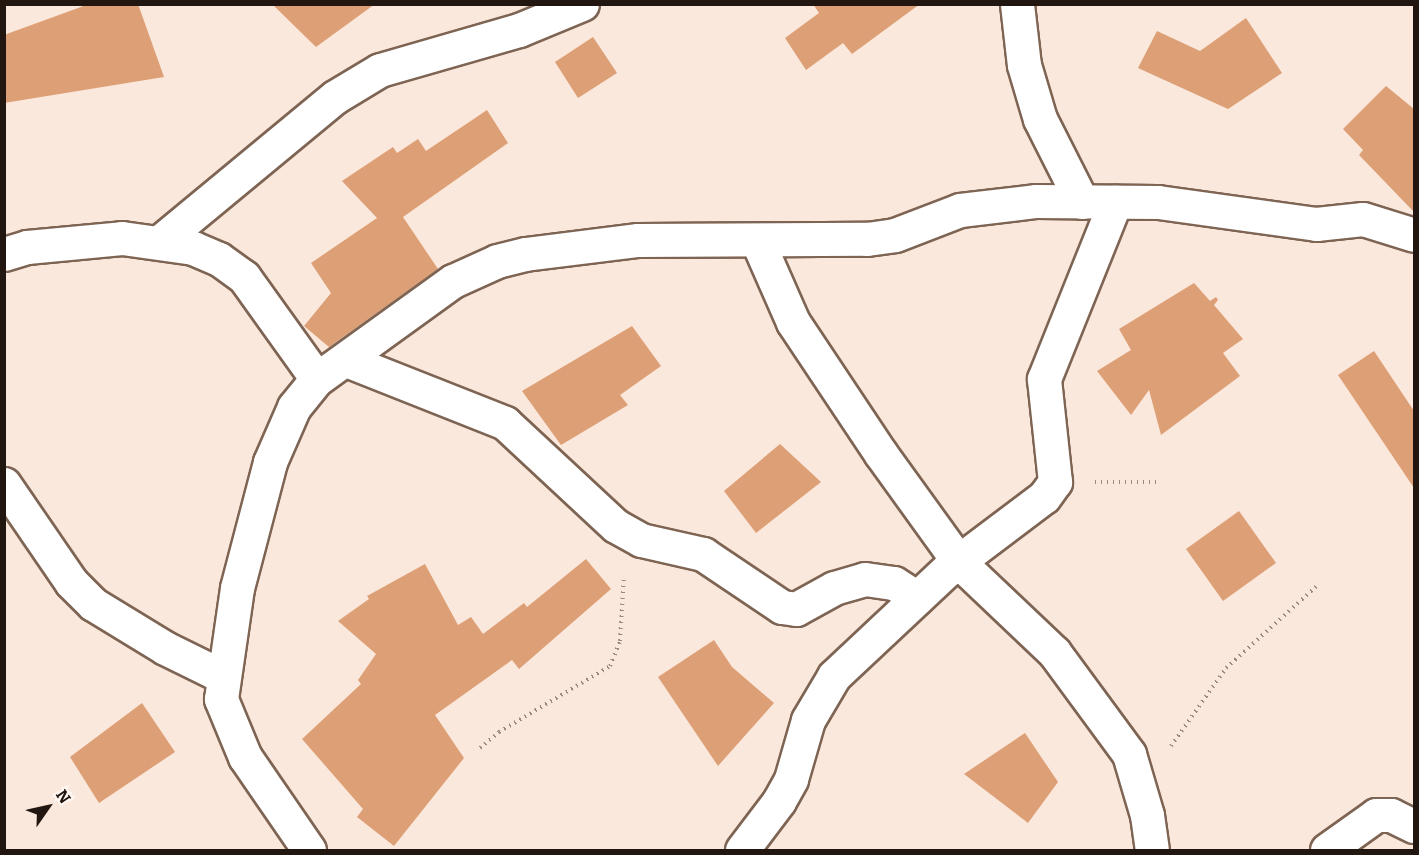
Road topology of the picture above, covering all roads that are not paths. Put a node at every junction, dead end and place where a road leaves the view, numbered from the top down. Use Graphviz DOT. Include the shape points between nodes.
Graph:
graph roads {
  1 [pos="582,4"];
  2 [pos="1017,4"];
  3 [pos="1082,201"];
  4 [pos="1115,201"];
  5 [pos="1414,235"];
  6 [pos="162,240"];
  7 [pos="757,240"];
  8 [pos="4,254"];
  9 [pos="346,360"];
  10 [pos="317,379"];
  11 [pos="4,484"];
  12 [pos="959,562"];
  13 [pos="917,598"];
  14 [pos="222,676"];
  15 [pos="1407,816"];
  16 [pos="309,850"];
  17 [pos="742,850"];
  18 [pos="1152,850"];
  19 [pos="1328,850"];
  1 -- 6 [label="street" via="519,30 380,70 335,97"];
  2 -- 3 [label="street" via="1024,65 1041,119"];
  3 -- 4 [label="street"];
  3 -- 7 [label="street" via="1036,201 960,210 895,235 867,239"];
  4 -- 5 [label="street" via="1158,202 1317,224 1363,219"];
  4 -- 12 [label="street" via="1044,379 1055,482 1044,497"];
  6 -- 8 [label="street" via="89,240"];
  6 -- 10 [label="street" via="219,259 244,277"];
  7 -- 9 [label="street" via="638,240 497,261 453,281"];
  7 -- 12 [label="street" via="772,281 820,368"];
  9 -- 10 [label="street"];
  9 -- 13 [label="street" via="505,423 627,532 641,540 703,554 783,607 795,609 834,588 865,579 894,583"];
  10 -- 14 [label="street" via="294,407 270,462 237,588"];
  11 -- 14 [label="street" via="71,582 93,604 165,648"];
  12 -- 13 [label="street"];
  12 -- 18 [label="street" via="1053,652 1129,754"];
  13 -- 17 [label="street" via="834,676 820,695 791,779 757,834"];
  14 -- 16 [label="street" via="221,699 230,728 245,758"];
  15 -- 19 [label="street" via="1376,815"];
}
